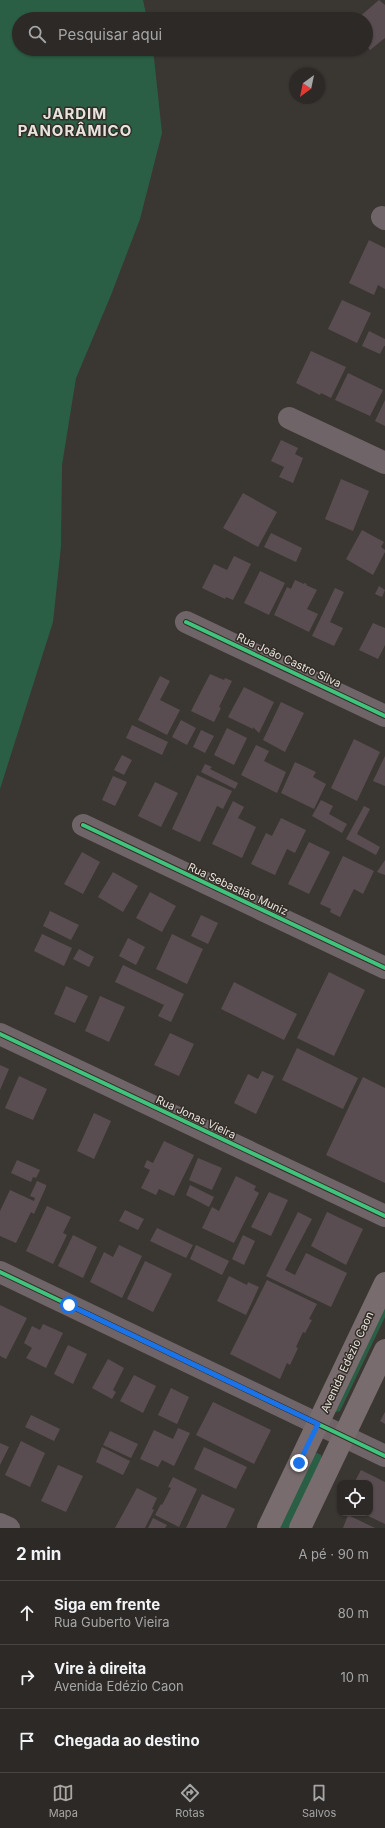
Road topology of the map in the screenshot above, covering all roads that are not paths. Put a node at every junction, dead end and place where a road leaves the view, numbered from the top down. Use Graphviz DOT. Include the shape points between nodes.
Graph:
graph roads {
  1 [pos="289,418"];
  2 [pos="385,463"];
  3 [pos="186,622"];
  4 [pos="385,716"];
  5 [pos="83,825"];
  6 [pos="385,968"];
  7 [pos="0,1034"];
  8 [pos="385,1216"];
  9 [pos="0,1272"];
  10 [pos="385,1283"];
  11 [pos="385,1350"];
  12 [pos="318,1424"];
  13 [pos="344,1436"];
  14 [pos="385,1456"];
  15 [pos="0,1524"];
  16 [pos="9,1528"];
  17 [pos="268,1528"];
  18 [pos="300,1528"];
  1 -- 2 [label="street"];
  3 -- 4 [label="street, Rua João Castro Silva"];
  5 -- 6 [label="street, Rua Sebastião Muniz"];
  7 -- 8 [label="street, Rua Jonas Vieira"];
  9 -- 12 [label="street"];
  10 -- 12 [label="main road, Avenida Edézio Caon"];
  11 -- 13 [label="main road"];
  12 -- 13 [label="street"];
  12 -- 17 [label="main road, Avenida Edézio Caon"];
  13 -- 14 [label="street"];
  13 -- 18 [label="main road"];
  15 -- 16 [label="street"];
}
